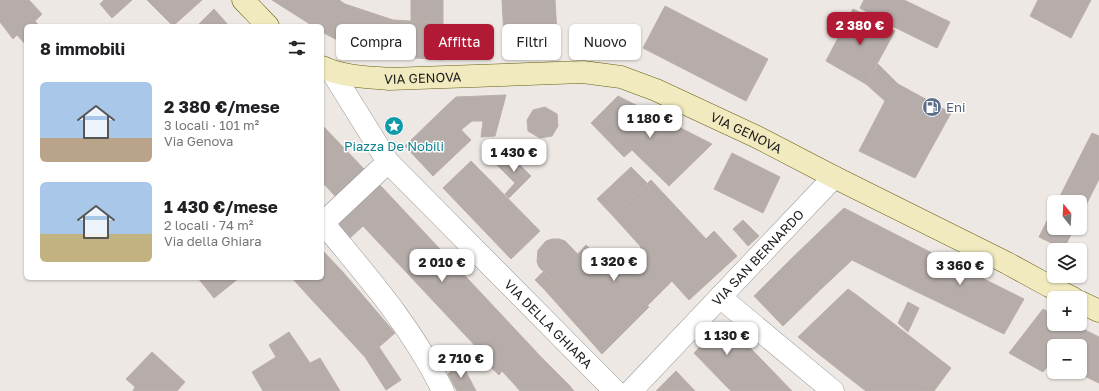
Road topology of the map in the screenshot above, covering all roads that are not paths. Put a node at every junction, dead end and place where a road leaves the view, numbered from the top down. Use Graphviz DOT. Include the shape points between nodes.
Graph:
graph roads {
  1 [pos="243,0"];
  2 [pos="266,24"];
  3 [pos="327,69"];
  4 [pos="388,162"];
  5 [pos="834,177"];
  6 [pos="324,222"];
  7 [pos="324,224"];
  8 [pos="1059,291"];
  9 [pos="720,297"];
  10 [pos="1087,305"];
  11 [pos="1099,311"];
  12 [pos="443,391"];
  13 [pos="615,391"];
  14 [pos="631,391"];
  15 [pos="833,391"];
  1 -- 2 [label="main road"];
  3 -- 4 [label="street, VIA DELLA GHIARA"];
  3 -- 5 [label="main road, VIA GENOVA" via="363,77 389,79 583,72 621,77 656,90 757,137"];
  4 -- 6 [label="street"];
  4 -- 13 [label="street, VIA DELLA GHIARA"];
  5 -- 8 [label="main road, VIA GENOVA"];
  5 -- 9 [label="street, VIA SAN BERNARDO"];
  7 -- 12 [label="street" via="395,311 432,368"];
  9 -- 14 [label="street, VIA SAN BERNARDO"];
  9 -- 15 [label="street"];
  10 -- 11 [label="main road"];
}
